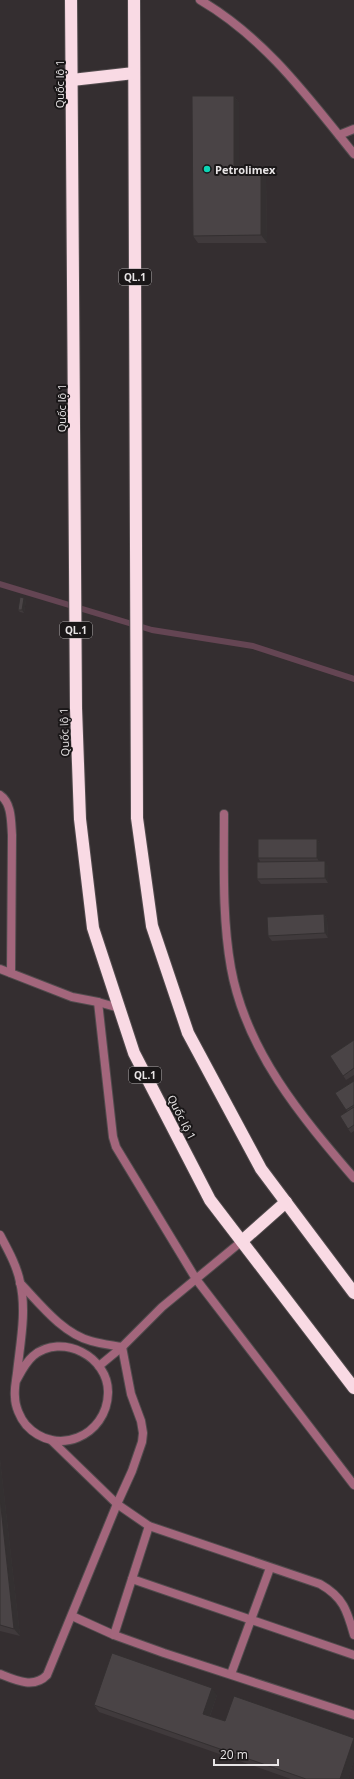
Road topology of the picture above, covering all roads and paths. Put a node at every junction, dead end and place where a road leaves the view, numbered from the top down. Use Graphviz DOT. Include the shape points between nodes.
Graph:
graph roads {
  1 [pos="71,0"];
  2 [pos="134,0"];
  3 [pos="200,0"];
  4 [pos="134,73"];
  5 [pos="72,80"];
  6 [pos="354,129"];
  7 [pos="339,136"];
  8 [pos="354,154"];
  9 [pos="0,794"];
  10 [pos="224,814"];
  11 [pos="0,969"];
  12 [pos="11,973"];
  13 [pos="98,1002"];
  14 [pos="119,1008"];
  15 [pos="354,1178"];
  16 [pos="286,1202"];
  17 [pos="0,1235"];
  18 [pos="242,1241"];
  19 [pos="196,1279"];
  20 [pos="20,1283"];
  21 [pos="354,1293"];
  22 [pos="122,1347"];
  23 [pos="99,1366"];
  24 [pos="16,1381"];
  25 [pos="354,1388"];
  26 [pos="51,1440"];
  27 [pos="354,1486"];
  28 [pos="117,1504"];
  29 [pos="149,1526"];
  30 [pos="270,1568"];
  31 [pos="132,1579"];
  32 [pos="72,1616"];
  33 [pos="251,1620"];
  34 [pos="114,1635"];
  35 [pos="354,1635"];
  36 [pos="354,1656"];
  37 [pos="0,1674"];
  38 [pos="231,1674"];
  39 [pos="354,1715"];
  1 -- 5 [label="highway, Quốc lộ 1 / QL.1"];
  2 -- 4 [label="highway, QL.1"];
  3 -- 7 [label="street" via="216,9 268,51"];
  4 -- 5 [label="highway"];
  4 -- 16 [label="highway, QL.1" via="137,818 152,926 188,1033 261,1170"];
  5 -- 14 [label="highway, Quốc lộ 1 / QL.1" via="76,708 80,819 93,928"];
  6 -- 7 [label="street"];
  7 -- 8 [label="street"];
  9 -- 12 [label="street" via="8,804 11,816"];
  10 -- 15 [label="street" via="225,914 231,969 249,1030 275,1077"];
  11 -- 12 [label="street"];
  12 -- 13 [label="street" via="72,997"];
  13 -- 14 [label="street"];
  13 -- 19 [label="street" via="116,1147"];
  14 -- 18 [label="highway, Quốc lộ 1 / QL.1" via="134,1053 210,1200"];
  16 -- 18 [label="highway"];
  16 -- 21 [label="highway, QL.1"];
  17 -- 20 [label="street"];
  18 -- 19 [label="street"];
  18 -- 25 [label="highway, Quốc lộ 1 / QL.1"];
  19 -- 22 [label="street" via="162,1307"];
  19 -- 27 [label="street"];
  20 -- 22 [label="street" via="55,1319 78,1336"];
  20 -- 24 [label="street" via="22,1322"];
  22 -- 23 [label="street"];
  22 -- 28 [label="street" via="143,1433 139,1454"];
  23 -- 24 [label="street" via="81,1351 65,1347 49,1348 34,1356 23,1367"];
  23 -- 26 [label="street" via="108,1388 108,1403 103,1417 93,1429 80,1437 66,1441"];
  24 -- 26 [label="street" via="14,1396 22,1418 37,1434"];
  26 -- 28 [label="street"];
  28 -- 29 [label="street"];
  28 -- 32 [label="street"];
  29 -- 30 [label="street"];
  29 -- 31 [label="street"];
  30 -- 33 [label="street"];
  30 -- 35 [label="street" via="320,1584 337,1596 344,1604"];
  31 -- 33 [label="street"];
  31 -- 34 [label="street"];
  32 -- 34 [label="street"];
  32 -- 37 [label="street" via="50,1668 42,1680 30,1683"];
  33 -- 36 [label="street"];
  33 -- 38 [label="street"];
  34 -- 38 [label="street"];
  38 -- 39 [label="street"];
}
